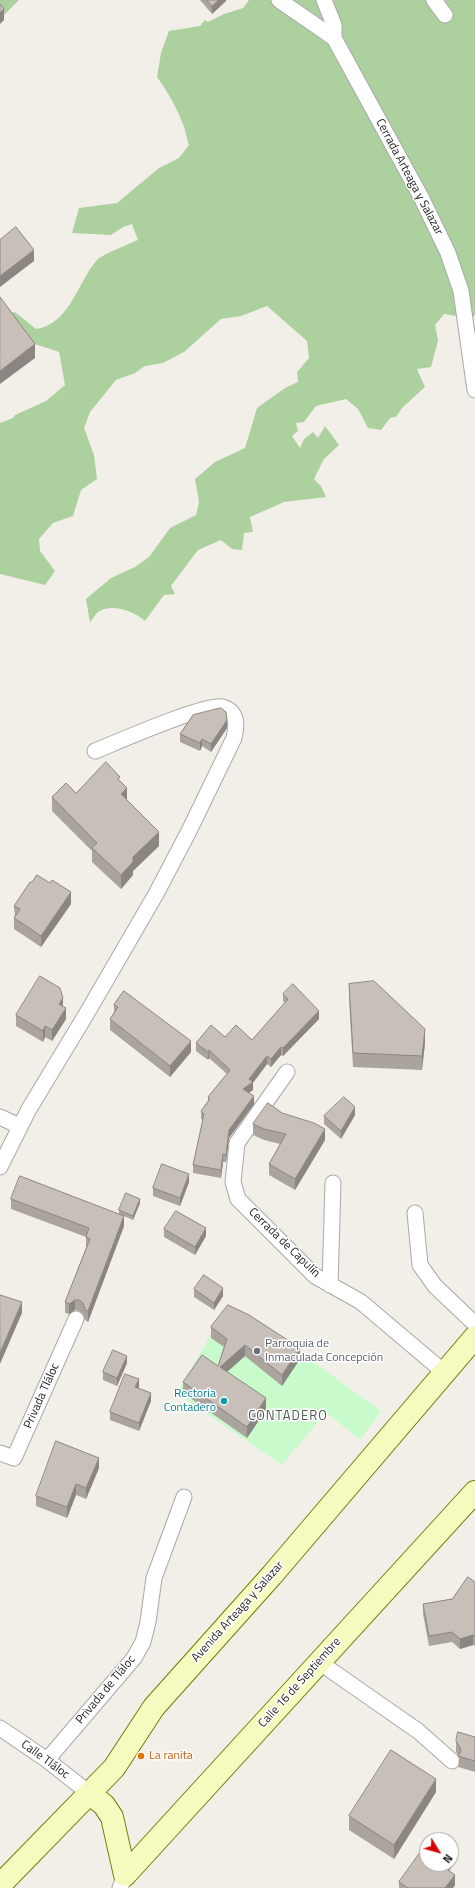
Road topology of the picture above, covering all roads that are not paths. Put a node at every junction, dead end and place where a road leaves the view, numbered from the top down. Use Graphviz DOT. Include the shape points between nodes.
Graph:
graph roads {
  1 [pos="279,0"];
  2 [pos="324,0"];
  3 [pos="434,0"];
  4 [pos="445,15"];
  5 [pos="334,38"];
  6 [pos="475,390"];
  7 [pos="95,751"];
  8 [pos="287,1072"];
  9 [pos="0,1117"];
  10 [pos="19,1126"];
  11 [pos="0,1167"];
  12 [pos="333,1183"];
  13 [pos="414,1213"];
  14 [pos="330,1285"];
  15 [pos="76,1319"];
  16 [pos="475,1324"];
  17 [pos="475,1337"];
  18 [pos="445,1373"];
  19 [pos="0,1453"];
  20 [pos="475,1492"];
  21 [pos="184,1497"];
  22 [pos="319,1662"];
  23 [pos="0,1728"];
  24 [pos="47,1760"];
  25 [pos="452,1761"];
  26 [pos="89,1793"];
  27 [pos="124,1884"];
  28 [pos="0,1886"];
  1 -- 5 [label="street, Cerrada Arteaga y Salazar"];
  2 -- 5 [label="street" via="331,14"];
  3 -- 4 [label="street"];
  5 -- 6 [label="street, Cerrada Arteaga y Salazar" via="421,197 448,253 461,291"];
  7 -- 10 [label="street" via="214,706 230,711 237,725 234,738 156,894"];
  8 -- 14 [label="street, Cerrada de Capulín" via="237,1143 233,1182 238,1199 315,1276"];
  9 -- 10 [label="street"];
  10 -- 11 [label="street"];
  12 -- 14 [label="street"];
  13 -- 16 [label="street" via="420,1265 435,1286"];
  14 -- 18 [label="street, Cerrada de Capulín" via="361,1302"];
  15 -- 19 [label="street, Privada Tláloc" via="14,1458"];
  17 -- 18 [label="street, Avenida Arteaga y Salazar"];
  18 -- 26 [label="street, Avenida Arteaga y Salazar" via="272,1575 154,1707 114,1768"];
  20 -- 22 [label="street, Calle 16 de Septiembre"];
  21 -- 24 [label="street, Privada de Tláloc" via="154,1578 143,1642 134,1658"];
  22 -- 25 [label="street" via="418,1731"];
  22 -- 27 [label="street, Calle 16 de Septiembre"];
  23 -- 24 [label="street, Calle Tláloc"];
  24 -- 26 [label="street, Calle Tláloc"];
  26 -- 27 [label="street" via="104,1805 112,1817"];
  26 -- 28 [label="street, Avenida Arteaga y Salazar"];
}
